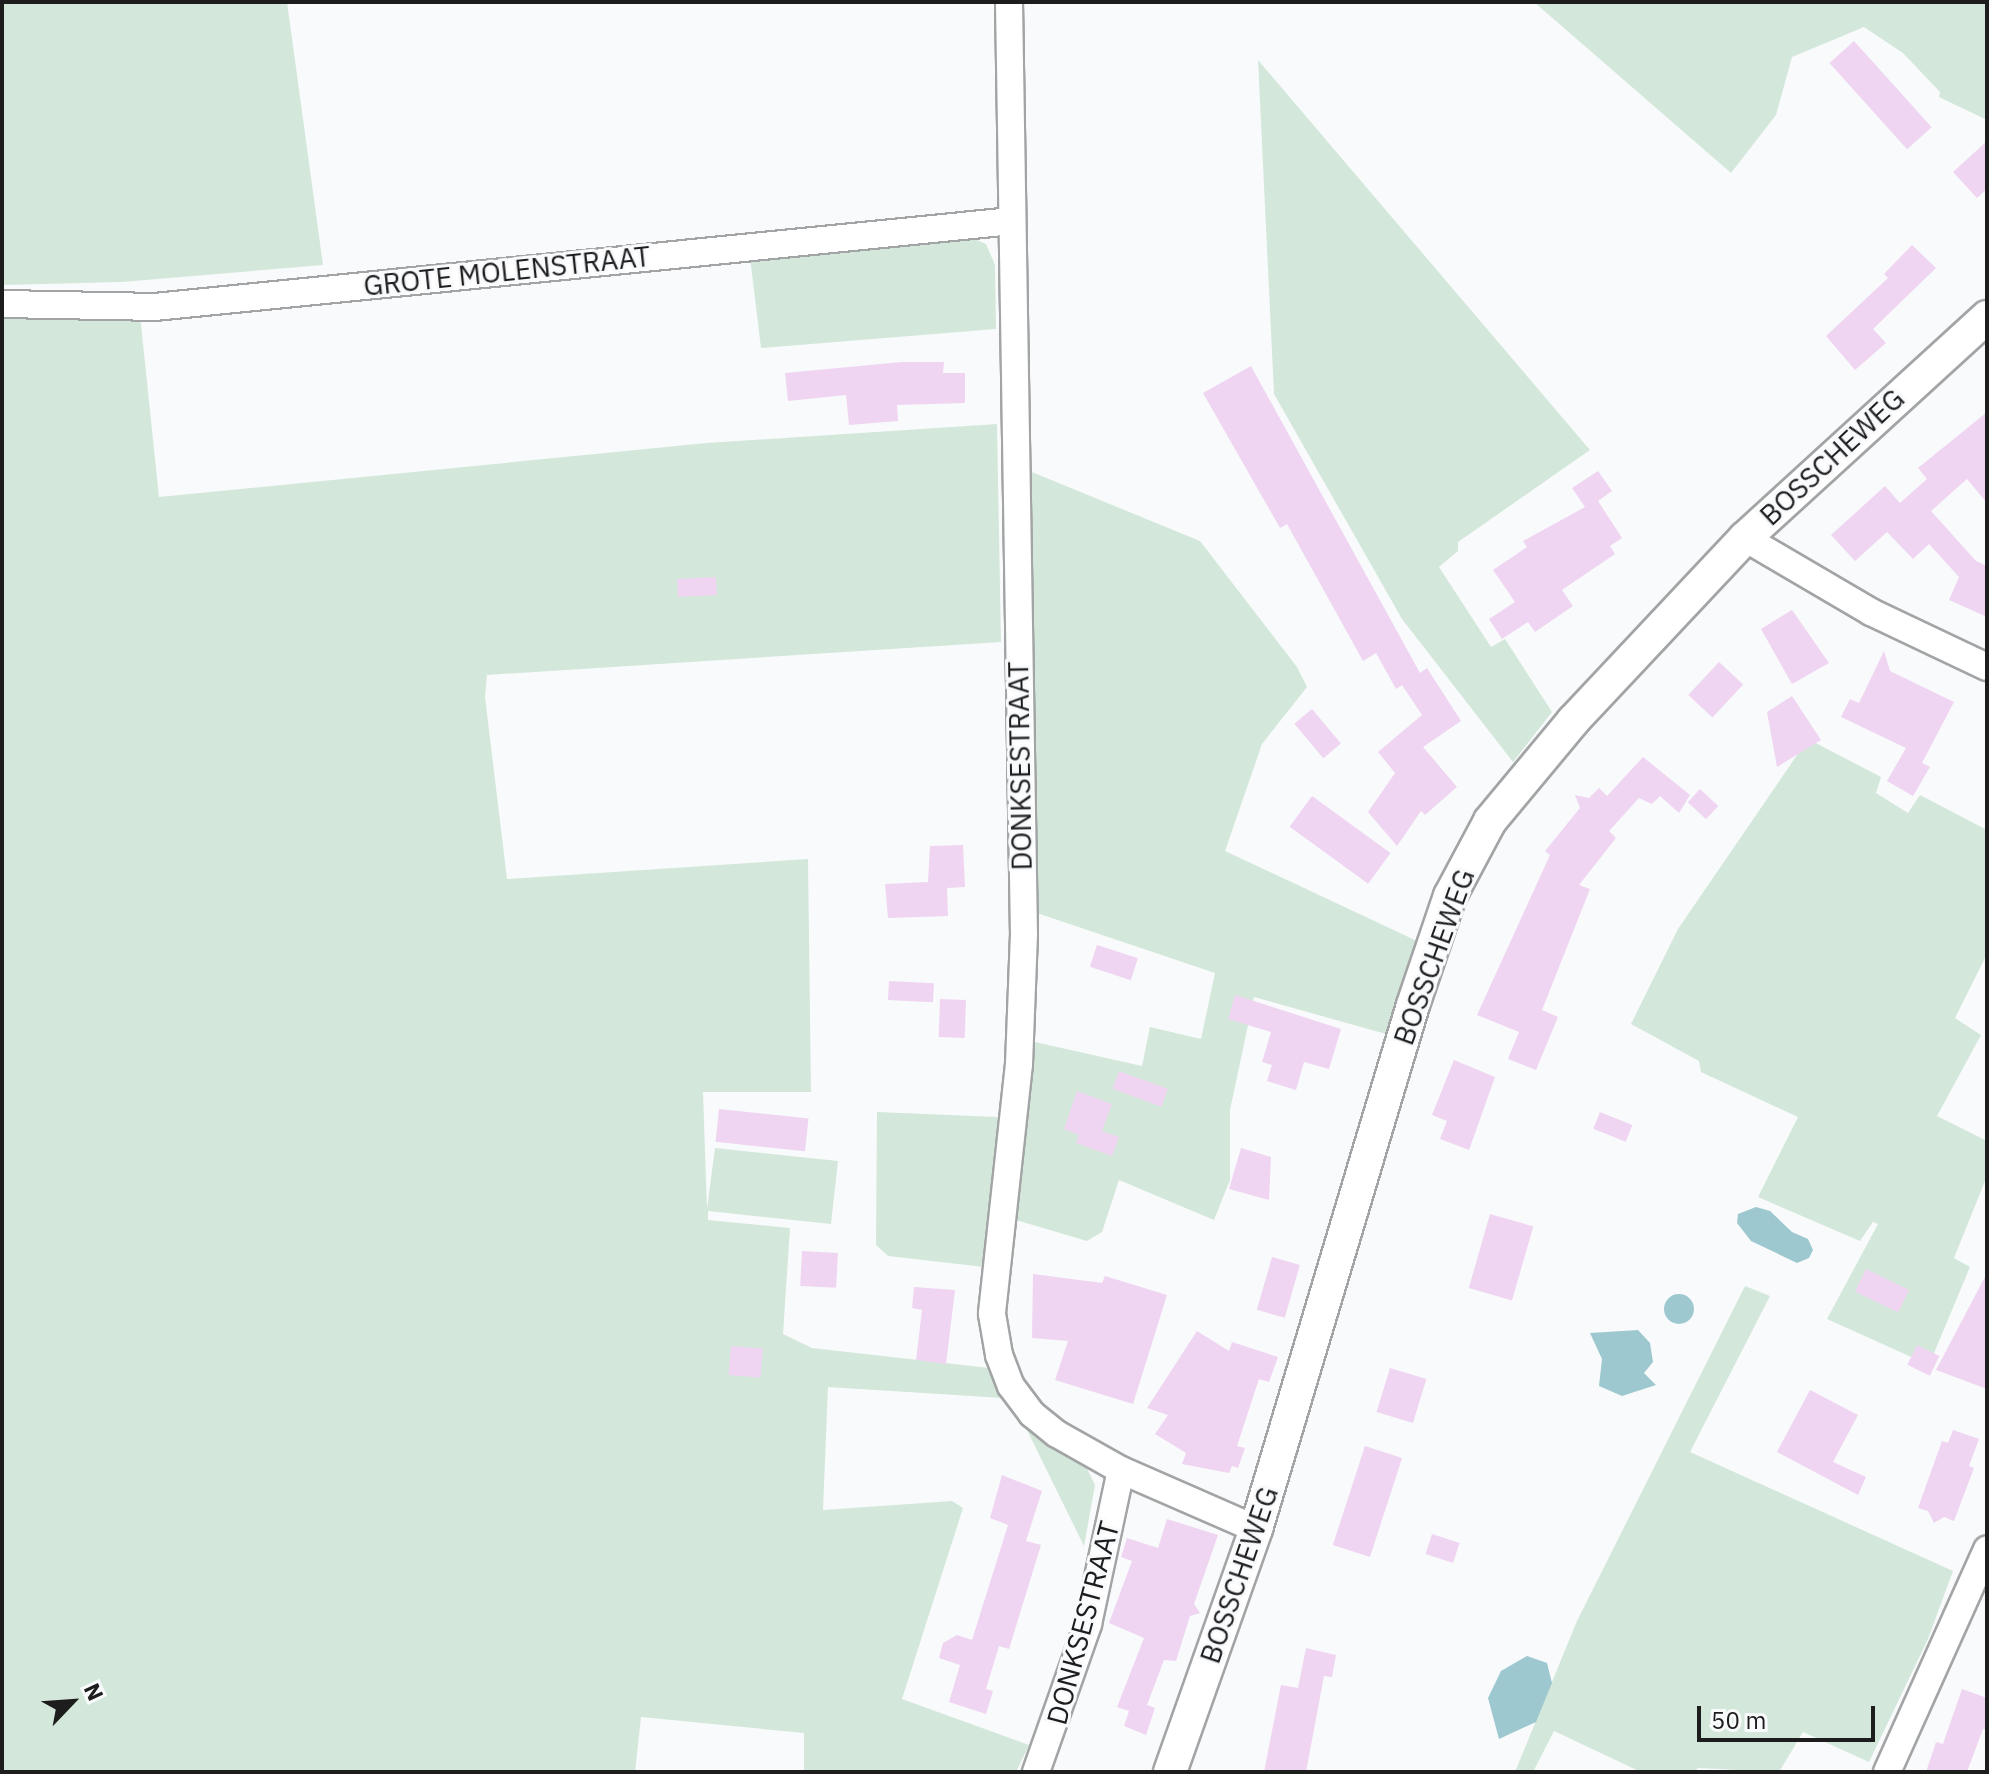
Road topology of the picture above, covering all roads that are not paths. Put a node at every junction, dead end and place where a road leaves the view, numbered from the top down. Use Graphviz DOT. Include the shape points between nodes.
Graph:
graph roads {
  1 [pos="1009,2"];
  2 [pos="1012,221"];
  3 [pos="2,304"];
  4 [pos="1987,317"];
  5 [pos="1745,538"];
  6 [pos="1987,667"];
  7 [pos="1121,1470"];
  8 [pos="1256,1529"];
  9 [pos="1987,1549"];
  10 [pos="1036,1772"];
  11 [pos="1170,1772"];
  12 [pos="1887,1772"];
  1 -- 2 [label="street, DONKSESTRAAT"];
  2 -- 3 [label="street, GROTE MOLENSTRAAT" via="155,307"];
  2 -- 7 [label="street, DONKSESTRAAT" via="1024,934 1019,1064 992,1314 1011,1386 1032,1414"];
  4 -- 5 [label="street, BOSSCHEWEG"];
  5 -- 6 [label="street" via="1871,612"];
  5 -- 8 [label="street, BOSSCHEWEG" via="1573,721 1490,821 1450,896"];
  7 -- 8 [label="street, DONKSESTRAAT"];
  7 -- 10 [label="street, DONKSESTRAAT" via="1088,1624"];
  8 -- 11 [label="street, BOSSCHEWEG"];
  9 -- 12 [label="street"];
}
